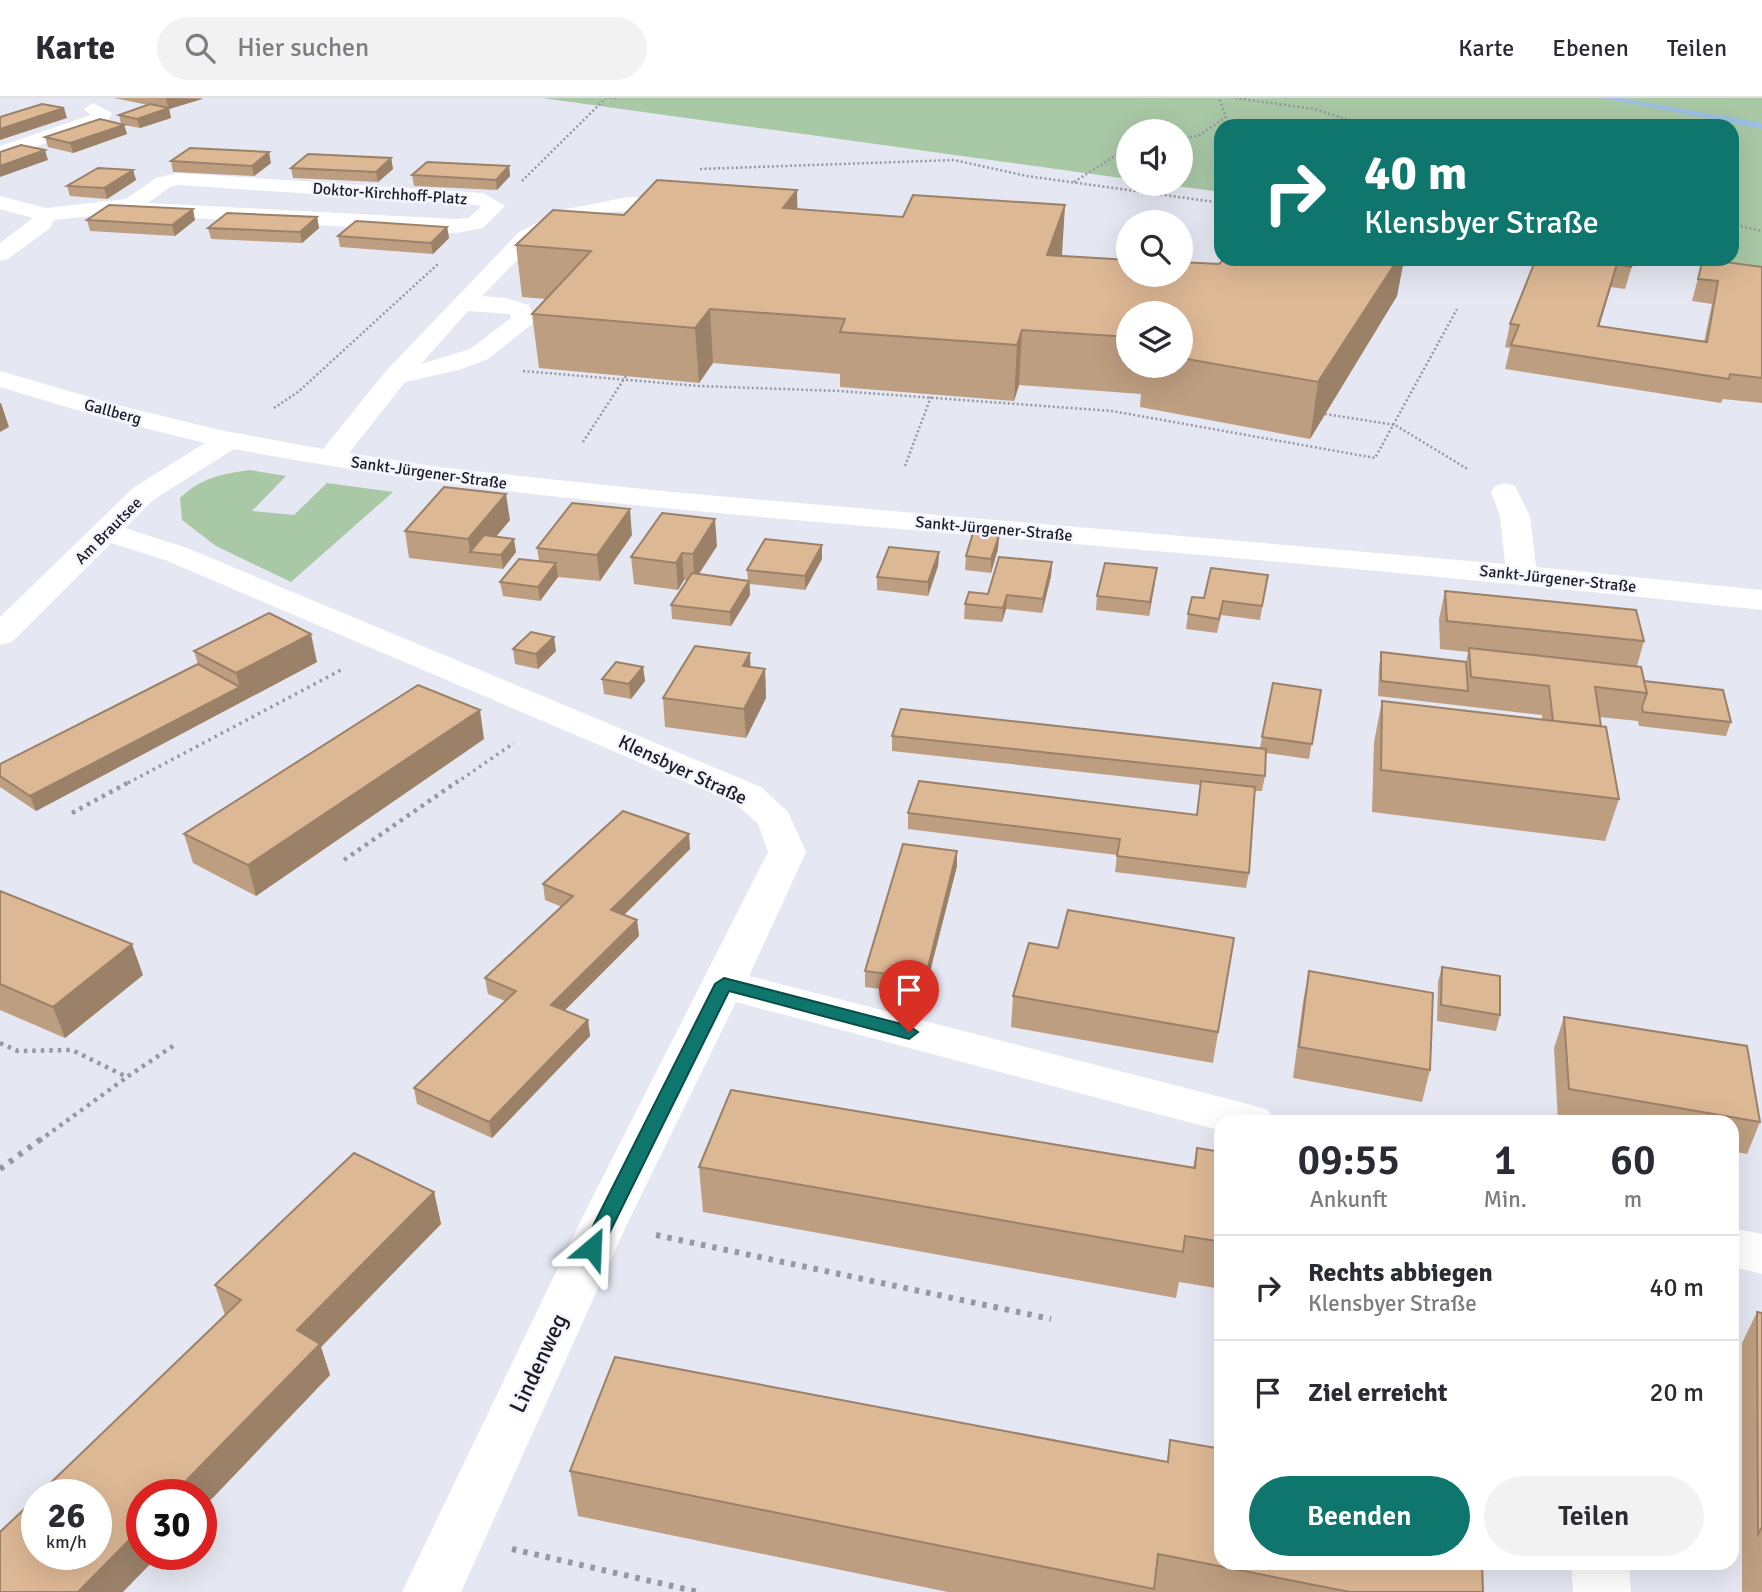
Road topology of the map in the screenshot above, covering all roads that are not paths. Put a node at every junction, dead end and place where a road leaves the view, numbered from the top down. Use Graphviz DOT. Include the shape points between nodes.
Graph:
graph roads {
  1 [pos="93,109"];
  2 [pos="0,153"];
  3 [pos="0,202"];
  4 [pos="132,205"];
  5 [pos="705,205"];
  6 [pos="45,215"];
  7 [pos="544,251"];
  8 [pos="0,254"];
  9 [pos="544,299"];
  10 [pos="460,305"];
  11 [pos="523,319"];
  12 [pos="395,376"];
  13 [pos="0,379"];
  14 [pos="227,441"];
  15 [pos="331,458"];
  16 [pos="1505,492"];
  17 [pos="107,532"];
  18 [pos="1521,574"];
  19 [pos="1762,600"];
  20 [pos="0,635"];
  21 [pos="724,984"];
  22 [pos="1225,1115"];
  23 [pos="1739,1249"];
  24 [pos="1762,1254"];
  25 [pos="1600,1570"];
  26 [pos="431,1592"];
  27 [pos="1602,1592"];
  1 -- 2 [label="street" via="103,113 100,118"];
  3 -- 6 [label="street"];
  4 -- 4 [label="street, Doktor-Kirchhoff-Platz" via="456,226 475,223 494,206 483,200 178,179 163,183"];
  4 -- 6 [label="street, Doktor-Kirchhoff-Platz"];
  5 -- 10 [label="street" via="629,202 590,208 533,232"];
  6 -- 8 [label="street" via="42,223"];
  7 -- 10 [label="street"];
  9 -- 11 [label="street"];
  10 -- 11 [label="street" via="511,306 522,310"];
  10 -- 12 [label="street"];
  11 -- 12 [label="street" via="492,349 448,366"];
  12 -- 15 [label="street"];
  13 -- 14 [label="street, Gallberg"];
  14 -- 15 [label="street, Sankt-Jürgener-Straße"];
  14 -- 17 [label="street, Am Brautsee" via="143,494"];
  15 -- 18 [label="street, Sankt-Jürgener-Straße" via="468,480 685,502"];
  16 -- 18 [label="street" via="1514,516"];
  17 -- 20 [label="street, Am Brautsee"];
  17 -- 21 [label="street, Klensbyer Straße" via="176,554 748,795 775,820 787,852"];
  18 -- 19 [label="street, Sankt-Jürgener-Straße"];
  21 -- 22 [label="street"];
  21 -- 26 [label="street, Lindenweg" via="603,1224"];
  23 -- 24 [label="street"];
  25 -- 27 [label="street"];
}
